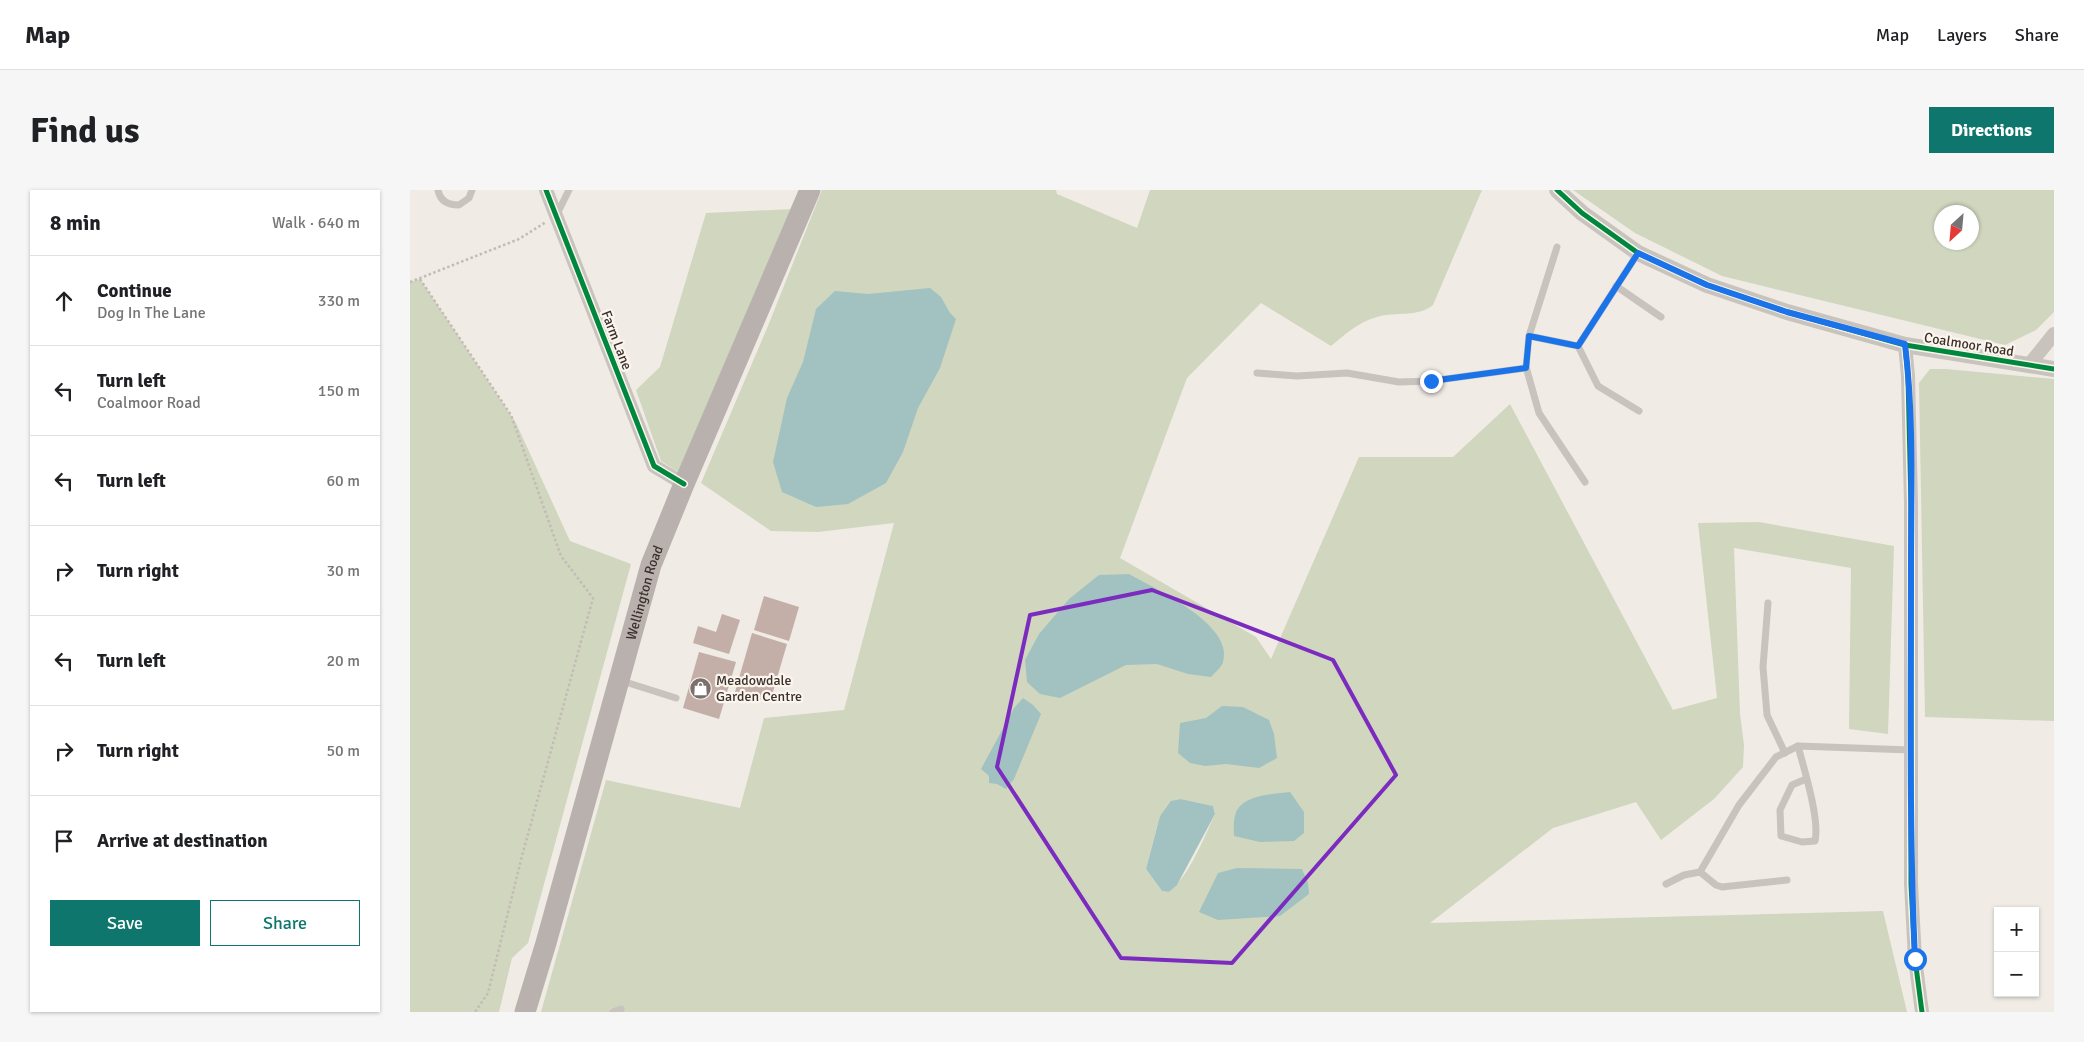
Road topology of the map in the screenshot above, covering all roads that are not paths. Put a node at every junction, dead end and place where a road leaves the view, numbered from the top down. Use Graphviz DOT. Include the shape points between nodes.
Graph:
graph roads {
  1 [pos="438,190"];
  2 [pos="472,190"];
  3 [pos="546,190"];
  4 [pos="569,190"];
  5 [pos="810,190"];
  6 [pos="1557,190"];
  7 [pos="556,216"];
  8 [pos="1557,247"];
  9 [pos="1638,253"];
  10 [pos="1616,286"];
  11 [pos="1661,317"];
  12 [pos="2054,334"];
  13 [pos="1529,336"];
  14 [pos="1905,344"];
  15 [pos="1578,346"];
  16 [pos="2029,365"];
  17 [pos="1526,368"];
  18 [pos="2054,369"];
  19 [pos="1257,373"];
  20 [pos="1639,411"];
  21 [pos="1585,482"];
  22 [pos="684,484"];
  23 [pos="1768,603"];
  24 [pos="619,680"];
  25 [pos="676,698"];
  26 [pos="1798,746"];
  27 [pos="1911,750"];
  28 [pos="1785,752"];
  29 [pos="1806,779"];
  30 [pos="1700,872"];
  31 [pos="1787,880"];
  32 [pos="1666,884"];
  33 [pos="621,1009"];
  34 [pos="525,1012"];
  35 [pos="613,1012"];
  36 [pos="1922,1012"];
  1 -- 2 [label="lane" via="445,202 459,205 469,198"];
  3 -- 7 [label="street, Farm Lane"];
  4 -- 7 [label="lane"];
  5 -- 22 [label="main road, Wellington Road"];
  6 -- 9 [label="street, Coalmoor Road" via="1582,213"];
  7 -- 22 [label="street, Farm Lane" via="654,466"];
  8 -- 13 [label="lane"];
  9 -- 10 [label="lane"];
  9 -- 14 [label="street, Coalmoor Road" via="1707,285 1787,312"];
  10 -- 11 [label="lane"];
  10 -- 15 [label="lane"];
  12 -- 16 [label="street"];
  13 -- 15 [label="lane"];
  13 -- 17 [label="lane"];
  14 -- 16 [label="street, Coalmoor Road"];
  14 -- 27 [label="street" via="1911,504"];
  15 -- 20 [label="lane" via="1598,386"];
  16 -- 18 [label="street, Coalmoor Road"];
  17 -- 19 [label="lane" via="1431,381 1399,382 1347,373 1296,376"];
  17 -- 21 [label="lane" via="1539,413"];
  22 -- 24 [label="main road, Wellington Road" via="652,565"];
  23 -- 28 [label="lane" via="1763,667 1767,715"];
  24 -- 25 [label="lane"];
  24 -- 34 [label="main road, Wellington Road"];
  26 -- 27 [label="lane"];
  26 -- 28 [label="lane"];
  26 -- 29 [label="lane"];
  27 -- 36 [label="street" via="1911,884"];
  28 -- 30 [label="lane" via="1776,757 1739,805"];
  29 -- 29 [label="lane" via="1817,833 1815,841 1802,842 1781,836 1780,810 1792,785"];
  30 -- 31 [label="lane" via="1716,886 1722,887"];
  30 -- 32 [label="lane"];
  33 -- 35 [label="lane"];
}
